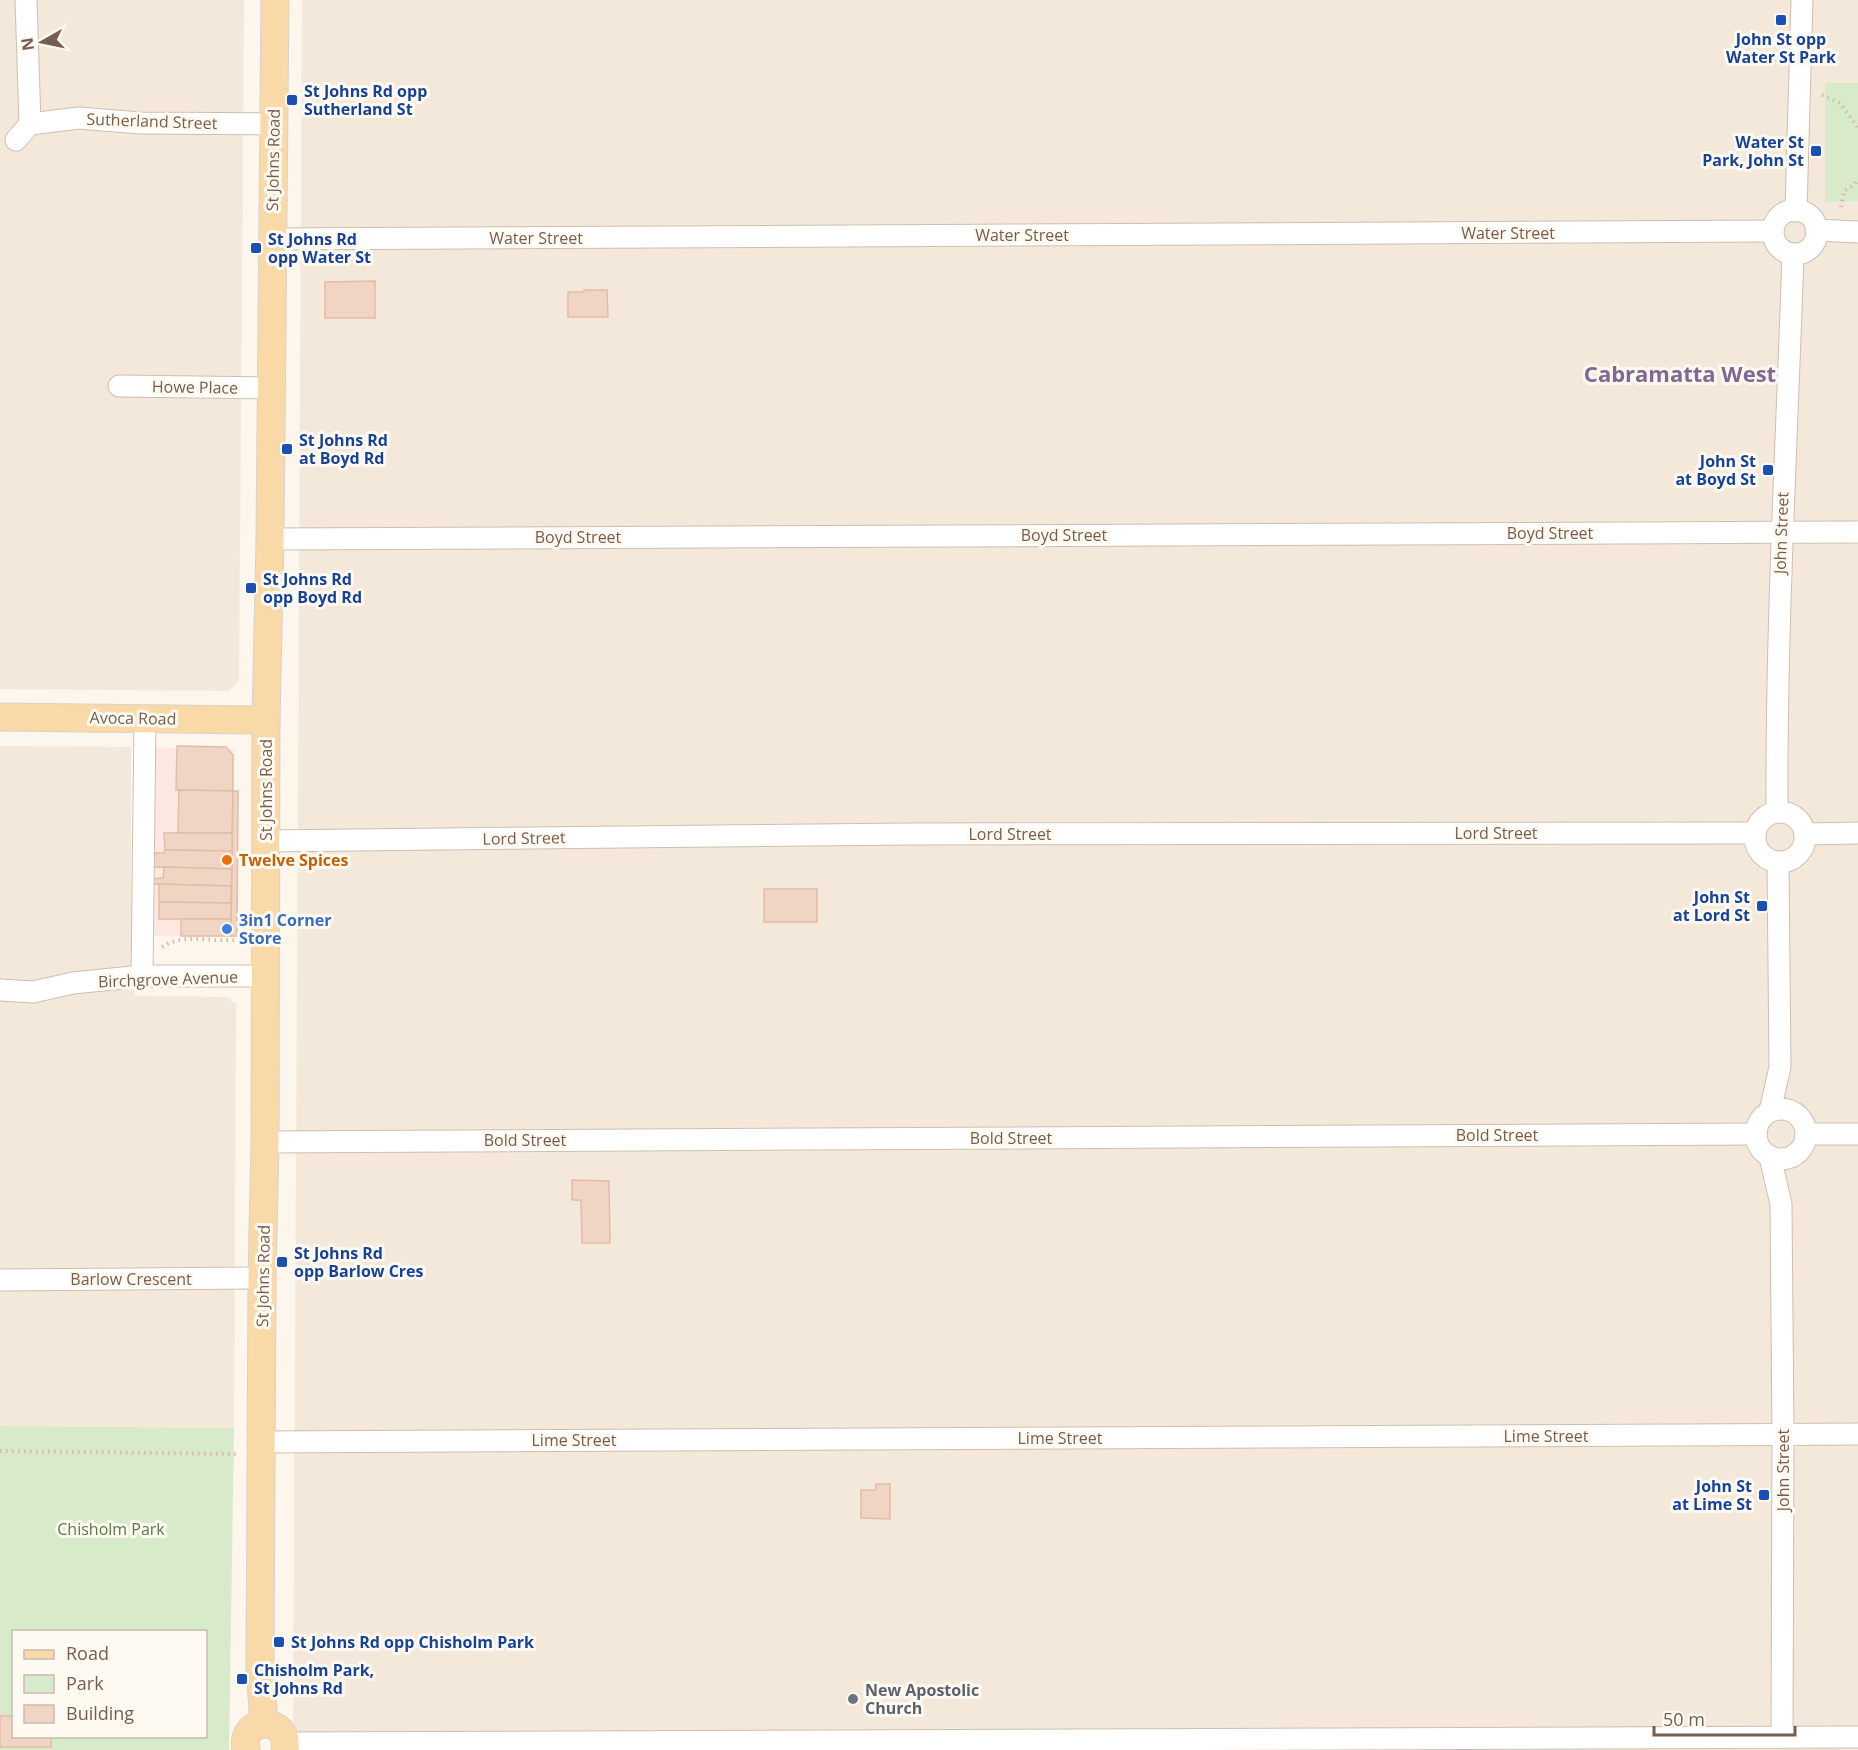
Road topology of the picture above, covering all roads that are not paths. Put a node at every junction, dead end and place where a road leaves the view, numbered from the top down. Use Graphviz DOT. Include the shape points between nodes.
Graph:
graph roads {
  1 [pos="26,0"];
  2 [pos="274,0"];
  3 [pos="1803,0"];
  4 [pos="30,124"];
  5 [pos="273,124"];
  6 [pos="16,140"];
  7 [pos="1796,211"];
  8 [pos="1773,231"];
  9 [pos="1816,231"];
  10 [pos="1858,232"];
  11 [pos="272,239"];
  12 [pos="1794,254"];
  13 [pos="119,386"];
  14 [pos="271,388"];
  15 [pos="1781,532"];
  16 [pos="1858,532"];
  17 [pos="270,539"];
  18 [pos="0,717"];
  19 [pos="145,718"];
  20 [pos="266,720"];
  21 [pos="1777,812"];
  22 [pos="1755,833"];
  23 [pos="1858,833"];
  24 [pos="1805,834"];
  25 [pos="266,840"];
  26 [pos="1778,862"];
  27 [pos="142,976"];
  28 [pos="266,976"];
  29 [pos="0,990"];
  30 [pos="1780,1066"];
  31 [pos="1770,1111"];
  32 [pos="1793,1112"];
  33 [pos="1756,1134"];
  34 [pos="1806,1134"];
  35 [pos="1858,1134"];
  36 [pos="265,1142"];
  37 [pos="1794,1155"];
  38 [pos="1770,1157"];
  39 [pos="1781,1204"];
  40 [pos="262,1278"];
  41 [pos="0,1280"];
  42 [pos="1858,1434"];
  43 [pos="1783,1435"];
  44 [pos="262,1442"];
  45 [pos="264,1724"];
  46 [pos="1782,1737"];
  47 [pos="1858,1737"];
  48 [pos="285,1747"];
  49 [pos="246,1750"];
  1 -- 4 [label="street"];
  2 -- 5 [label="main road, St Johns Road"];
  3 -- 7 [label="street"];
  4 -- 5 [label="street, Sutherland Street" via="79,118 140,123"];
  4 -- 6 [label="street"];
  5 -- 11 [label="main road, St Johns Road"];
  7 -- 8 [label="street" via="1783,214"];
  7 -- 9 [label="street" via="1809,216"];
  8 -- 11 [label="street, Water Street"];
  8 -- 12 [label="street" via="1777,245"];
  9 -- 10 [label="street"];
  9 -- 12 [label="street" via="1810,248"];
  11 -- 14 [label="main road, St Johns Road"];
  12 -- 15 [label="street, John Street"];
  13 -- 14 [label="street, Howe Place"];
  14 -- 17 [label="main road, St Johns Road"];
  15 -- 16 [label="street, Boyd Street"];
  15 -- 17 [label="street, Boyd Street"];
  15 -- 21 [label="street, John Street"];
  17 -- 20 [label="main road, St Johns Road"];
  18 -- 19 [label="main road, Avoca Road"];
  19 -- 20 [label="main road, Avoca Road"];
  19 -- 27 [label="street"];
  20 -- 25 [label="main road, St Johns Road"];
  21 -- 22 [label="street" via="1763,818"];
  21 -- 24 [label="street" via="1792,814"];
  22 -- 25 [label="street, Lord Street"];
  22 -- 26 [label="street" via="1762,855"];
  23 -- 24 [label="street"];
  24 -- 26 [label="street" via="1794,857"];
  25 -- 28 [label="main road, St Johns Road"];
  26 -- 30 [label="street"];
  27 -- 28 [label="street, Birchgrove Avenue"];
  27 -- 29 [label="street, Birchgrove Avenue" via="73,983 33,992"];
  28 -- 36 [label="main road, St Johns Road"];
  30 -- 31 [label="street"];
  30 -- 32 [label="street"];
  31 -- 32 [label="street"];
  31 -- 33 [label="street" via="1758,1122"];
  32 -- 34 [label="street" via="1803,1123"];
  33 -- 36 [label="street, Bold Street"];
  33 -- 38 [label="street" via="1760,1149"];
  34 -- 35 [label="street"];
  34 -- 37 [label="street"];
  36 -- 40 [label="main road, St Johns Road"];
  37 -- 38 [label="street"];
  37 -- 39 [label="street, John Street"];
  38 -- 39 [label="street, John Street"];
  39 -- 43 [label="street, John Street"];
  40 -- 41 [label="street, Barlow Crescent"];
  40 -- 44 [label="main road, St Johns Road"];
  42 -- 43 [label="street, Lime Street"];
  43 -- 44 [label="street, Lime Street"];
  43 -- 46 [label="street, John Street"];
  44 -- 45 [label="main road, St Johns Road" via="260,1667"];
  45 -- 48 [label="main road" via="281,1731"];
  45 -- 49 [label="main road" via="248,1733"];
  46 -- 47 [label="street"];
  46 -- 48 [label="street"];
}
